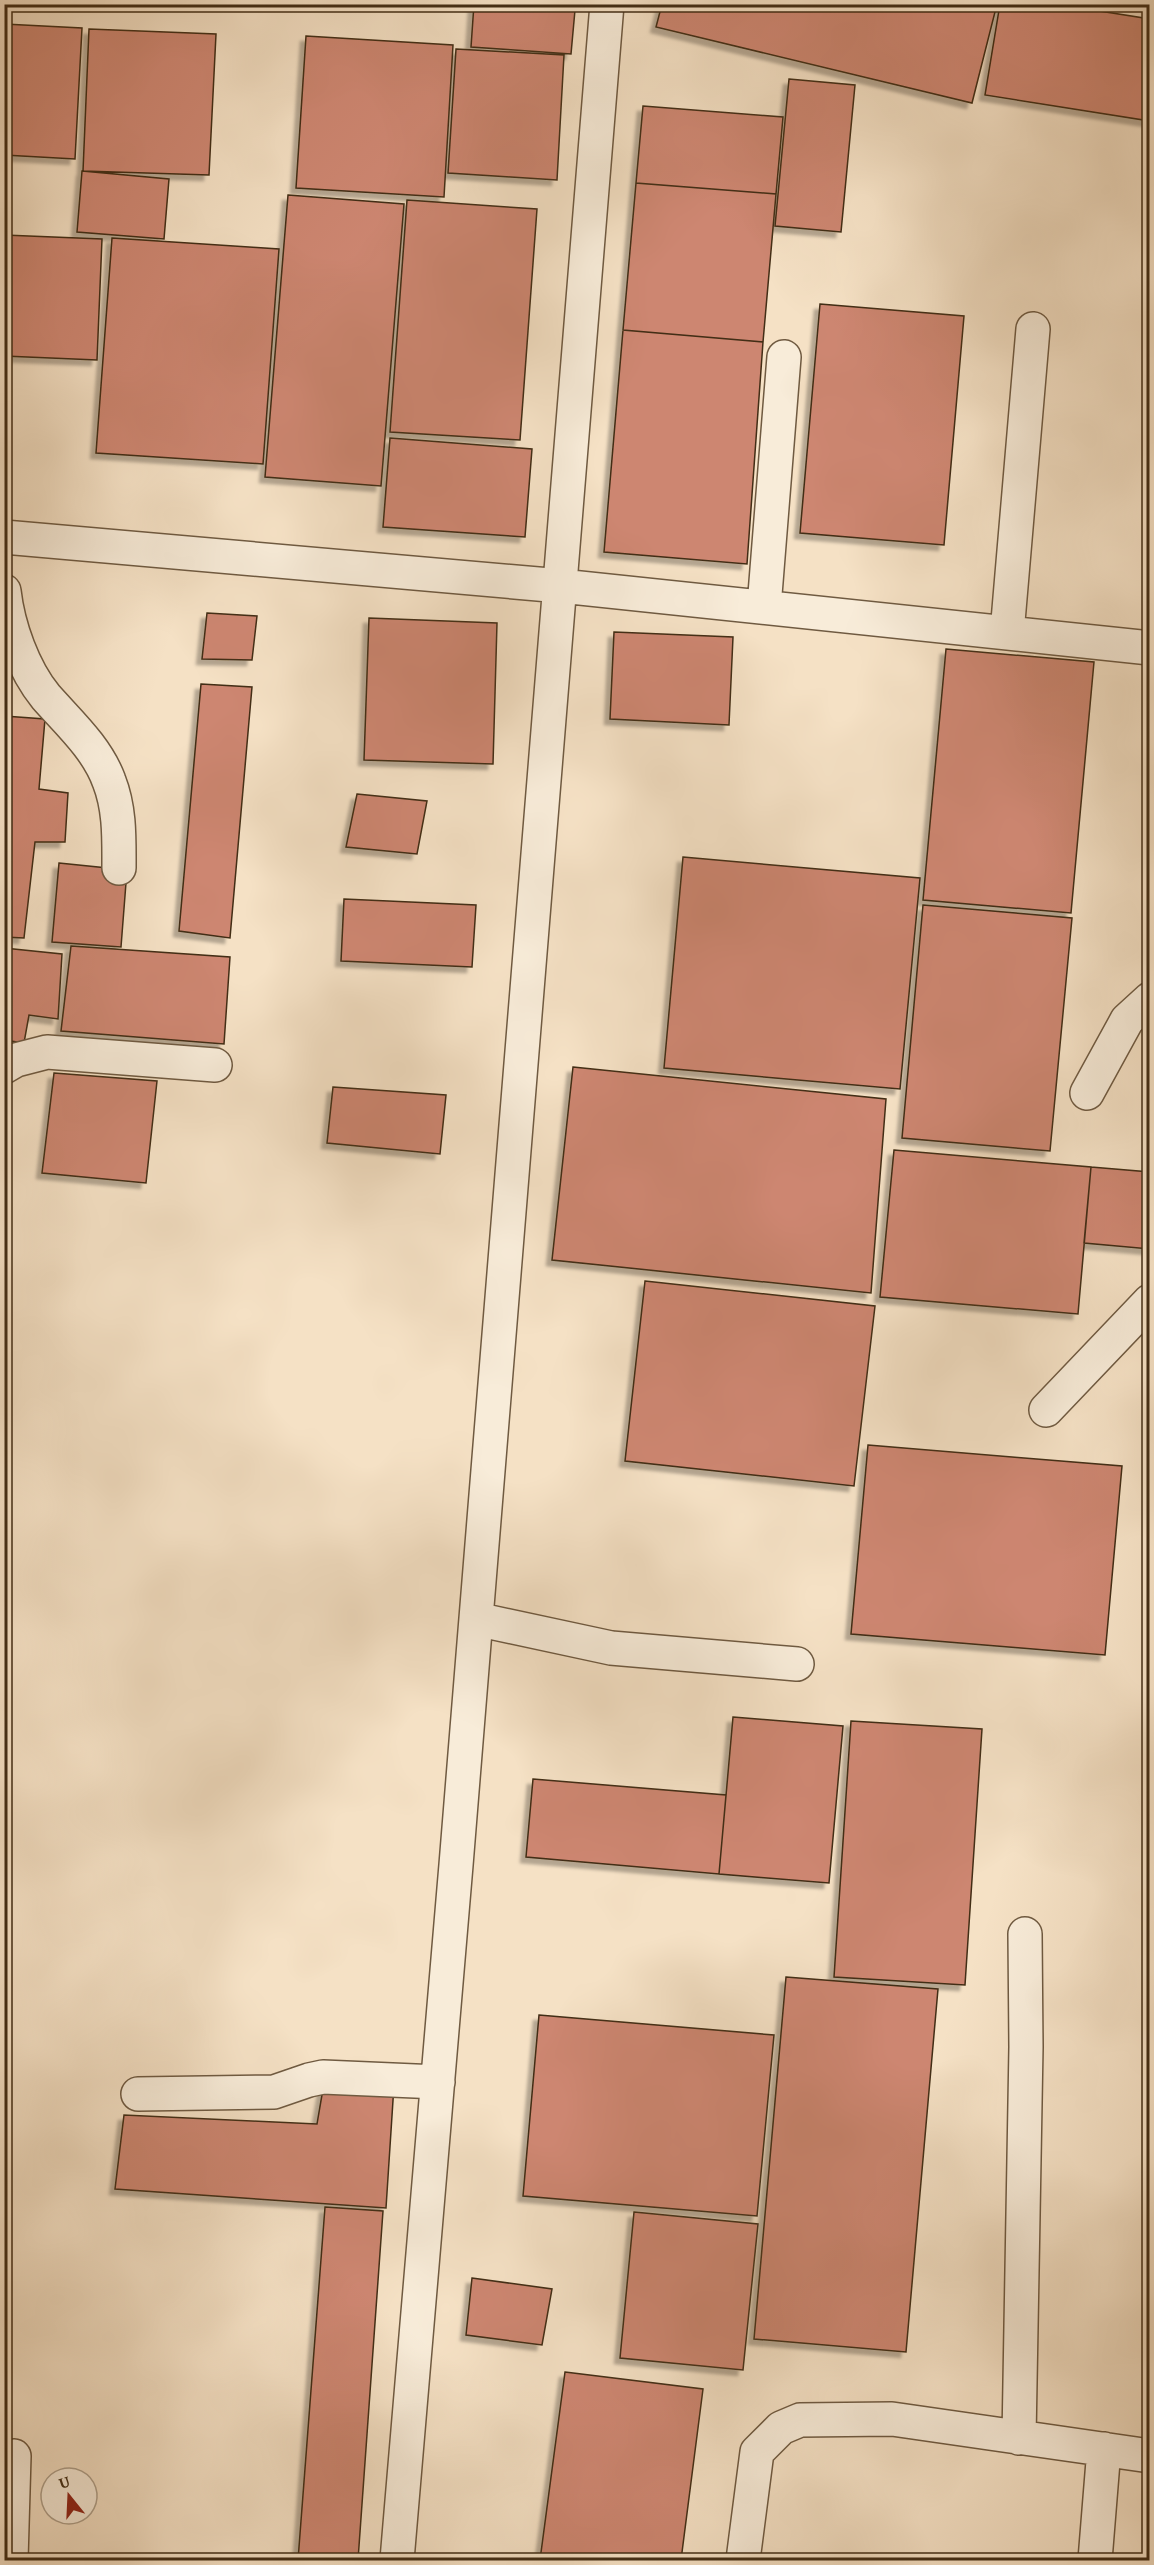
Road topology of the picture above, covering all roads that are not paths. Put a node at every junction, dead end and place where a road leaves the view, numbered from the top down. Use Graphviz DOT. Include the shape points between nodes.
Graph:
graph roads {
  1 [pos="607,4"];
  2 [pos="1033,329"];
  3 [pos="784,357"];
  4 [pos="4,537"];
  5 [pos="561,586"];
  6 [pos="4,591"];
  7 [pos="764,607"];
  8 [pos="1007,633"];
  9 [pos="1149,648"];
  10 [pos="119,868"];
  11 [pos="1149,999"];
  12 [pos="214,1065"];
  13 [pos="4,1067"];
  14 [pos="1087,1093"];
  15 [pos="1149,1301"];
  16 [pos="1047,1410"];
  17 [pos="476,1619"];
  18 [pos="797,1664"];
  19 [pos="1025,1934"];
  20 [pos="438,2082"];
  21 [pos="138,2094"];
  22 [pos="1019,2438"];
  23 [pos="1104,2449"];
  24 [pos="14,2456"];
  25 [pos="1149,2456"];
  26 [pos="11,2560"];
  27 [pos="397,2560"];
  28 [pos="743,2560"];
  29 [pos="1095,2560"];
  1 -- 5 [label="street"];
  2 -- 8 [label="street"];
  3 -- 7 [label="street"];
  4 -- 5 [label="street"];
  5 -- 7 [label="street"];
  5 -- 17 [label="street"];
  6 -- 10 [label="street" via="10,625 26,664 45,695 95,753 110,781 120,821"];
  7 -- 8 [label="street"];
  8 -- 9 [label="street"];
  11 -- 14 [label="street" via="1127,1020"];
  12 -- 13 [label="street" via="47,1052"];
  15 -- 16 [label="street"];
  17 -- 18 [label="street" via="611,1648"];
  17 -- 20 [label="street"];
  19 -- 22 [label="street"];
  20 -- 21 [label="street" via="323,2077 274,2092"];
  20 -- 27 [label="street"];
  22 -- 23 [label="street"];
  22 -- 28 [label="street" via="892,2419 800,2420 781,2428 757,2452"];
  23 -- 25 [label="street"];
  23 -- 29 [label="street"];
  24 -- 26 [label="street"];
}
